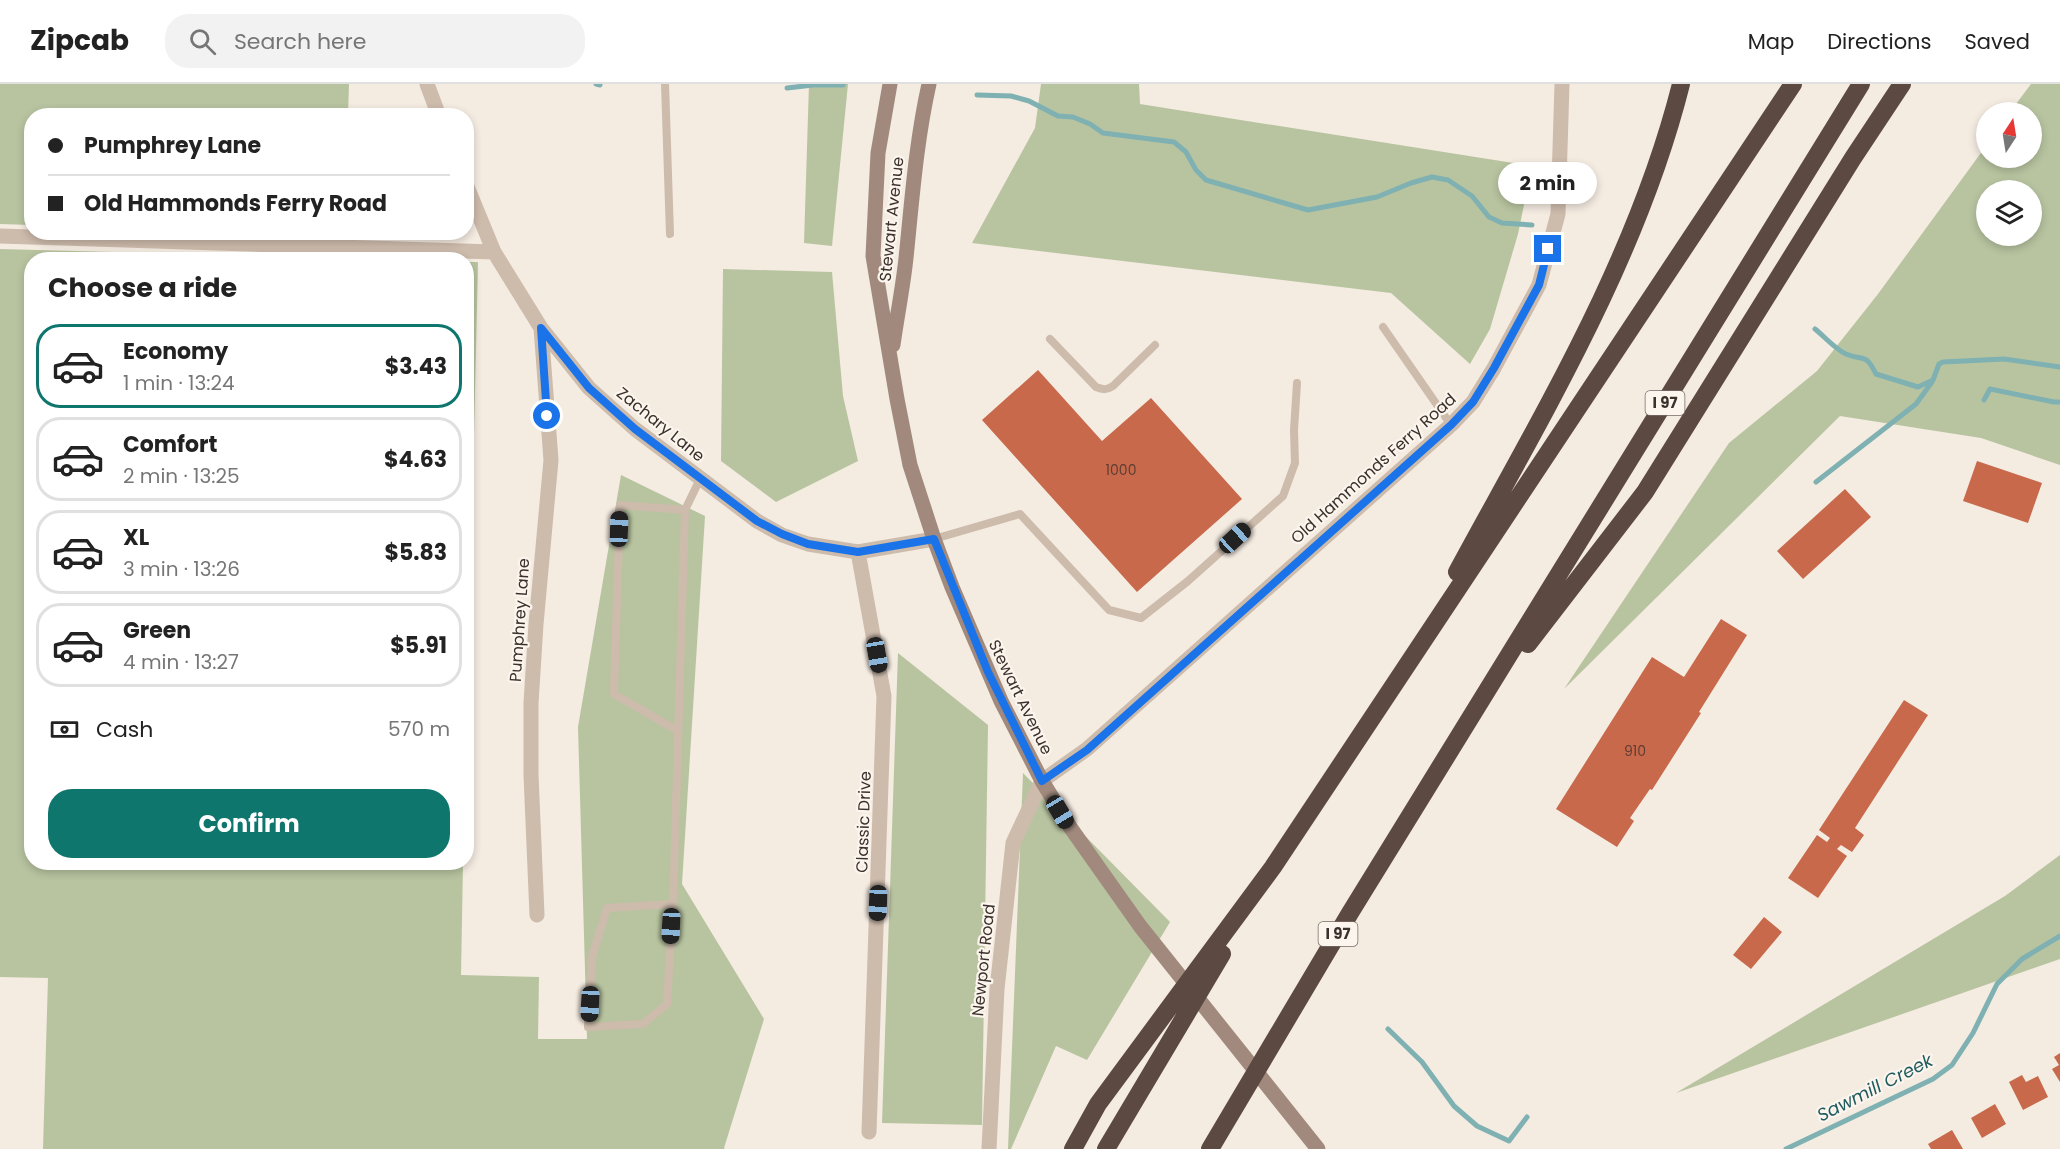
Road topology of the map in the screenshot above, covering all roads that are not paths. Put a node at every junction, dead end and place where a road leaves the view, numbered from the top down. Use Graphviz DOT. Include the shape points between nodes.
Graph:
graph roads {
  1 [pos="427,84"];
  2 [pos="665,84"];
  3 [pos="890,84"];
  4 [pos="929,84"];
  5 [pos="1562,84"];
  6 [pos="1681,84"];
  7 [pos="1792,84"];
  8 [pos="1861,84"];
  9 [pos="1902,84"];
  10 [pos="437,108"];
  11 [pos="474,203"];
  12 [pos="670,234"];
  13 [pos="0,236"];
  14 [pos="24,237"];
  15 [pos="124,240"];
  16 [pos="494,252"];
  17 [pos="1383,327"];
  18 [pos="541,328"];
  19 [pos="1050,339"];
  20 [pos="1155,345"];
  21 [pos="891,359"];
  22 [pos="1297,383"];
  23 [pos="1451,425"];
  24 [pos="700,479"];
  25 [pos="685,510"];
  26 [pos="934,539"];
  27 [pos="858,552"];
  28 [pos="1402,674"];
  29 [pos="1468,721"];
  30 [pos="678,731"];
  31 [pos="1042,781"];
  32 [pos="1273,867"];
  33 [pos="673,904"];
  34 [pos="537,915"];
  35 [pos="869,1132"];
  36 [pos="1314,1144"];
  37 [pos="989,1149"];
  38 [pos="1073,1149"];
  39 [pos="1106,1149"];
  40 [pos="1210,1149"];
  1 -- 10 [label="street"];
  2 -- 12 [label="lane"];
  3 -- 21 [label="street, Stewart Avenue" via="879,153 873,256"];
  4 -- 21 [label="street, Stewart Avenue"];
  5 -- 23 [label="street, Old Hammonds Ferry Road" via="1558,214 1539,285 1473,402"];
  6 -- 28 [label="highway" via="1638,217 1579,346"];
  7 -- 28 [label="highway"];
  8 -- 29 [label="highway, I 97"];
  9 -- 29 [label="highway" via="1645,492"];
  11 -- 16 [label="street, Zachary Lane"];
  13 -- 14 [label="street"];
  15 -- 16 [label="street"];
  16 -- 18 [label="street, Zachary Lane"];
  17 -- 23 [label="lane"];
  18 -- 24 [label="street, Zachary Lane" via="589,388"];
  18 -- 34 [label="street, Pumphrey Lane" via="551,460 531,703"];
  19 -- 20 [label="lane" via="1101,389 1113,387"];
  21 -- 26 [label="street, Stewart Avenue" via="910,465"];
  22 -- 26 [label="lane" via="1295,462 1282,496 1141,618 1109,610 1020,514"];
  23 -- 31 [label="street, Old Hammonds Ferry Road" via="1087,750"];
  24 -- 25 [label="lane"];
  24 -- 27 [label="street, Zachary Lane" via="757,521 782,534 808,544"];
  25 -- 30 [label="lane"];
  25 -- 30 [label="lane" via="620,505 614,693"];
  26 -- 27 [label="street, Zachary Lane"];
  26 -- 31 [label="street, Stewart Avenue" via="988,672"];
  27 -- 35 [label="street, Classic Drive" via="884,696"];
  28 -- 32 [label="highway"];
  29 -- 40 [label="highway, I 97"];
  30 -- 33 [label="lane"];
  31 -- 36 [label="street, Stewart Avenue" via="1140,926"];
  31 -- 37 [label="street, Newport Road" via="1013,843 997,989"];
  32 -- 38 [label="highway" via="1098,1104"];
  32 -- 39 [label="highway"];
  33 -- 33 [label="lane" via="667,1004 643,1024 588,1027 592,957 607,908"];
}
